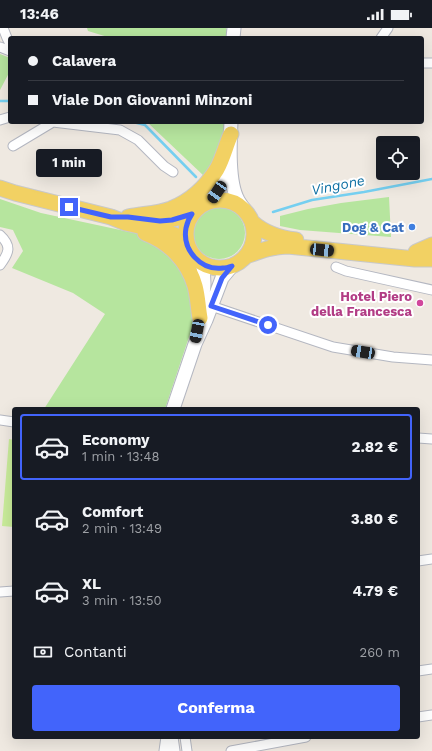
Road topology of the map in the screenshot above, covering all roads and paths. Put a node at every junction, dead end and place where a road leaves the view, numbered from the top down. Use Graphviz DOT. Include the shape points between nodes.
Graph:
graph roads {
  1 [pos="3,28"];
  2 [pos="8,40"];
  3 [pos="50,124"];
  4 [pos="70,124"];
  5 [pos="231,128"];
  6 [pos="13,146"];
  7 [pos="173,172"];
  8 [pos="0,188"];
  9 [pos="212,200"];
  10 [pos="192,214"];
  11 [pos="250,218"];
  12 [pos="127,220"];
  13 [pos="0,235"];
  14 [pos="186,244"];
  15 [pos="432,245"];
  16 [pos="432,252"];
  17 [pos="415,255"];
  18 [pos="246,256"];
  19 [pos="432,260"];
  20 [pos="203,264"];
  21 [pos="0,265"];
  22 [pos="232,266"];
  23 [pos="336,266"];
  24 [pos="432,267"];
  25 [pos="432,290"];
  26 [pos="211,306"];
  27 [pos="200,318"];
  28 [pos="195,344"];
  29 [pos="432,360"];
  30 [pos="174,407"];
  31 [pos="0,420"];
  32 [pos="12,422"];
  33 [pos="420,438"];
  34 [pos="432,439"];
  35 [pos="420,560"];
  36 [pos="432,560"];
  37 [pos="12,591"];
  38 [pos="0,592"];
  39 [pos="432,669"];
  40 [pos="420,671"];
  41 [pos="432,715"];
  42 [pos="420,717"];
  43 [pos="168,739"];
  44 [pos="173,739"];
  45 [pos="185,739"];
  46 [pos="279,739"];
  47 [pos="266,740"];
  48 [pos="166,751"];
  49 [pos="175,751"];
  50 [pos="187,751"];
  51 [pos="231,751"];
  1 -- 2 [label="street"];
  3 -- 6 [label="street"];
  4 -- 7 [label="street" via="120,130 138,140"];
  5 -- 9 [label="street" via="222,181"];
  5 -- 11 [label="street" via="232,182 238,199"];
  5 -- 12 [label="main road" via="217,167 196,194 170,209"];
  8 -- 12 [label="main road"];
  9 -- 10 [label="main road" via="204,203"];
  9 -- 11 [label="main road" via="232,202 240,206"];
  10 -- 12 [label="main road" via="172,220"];
  10 -- 14 [label="main road" via="186,228"];
  11 -- 17 [label="main road" via="260,228 286,239"];
  11 -- 18 [label="main road" via="254,240"];
  12 -- 14 [label="main road" via="177,236"];
  12 -- 27 [label="main road" via="138,231 163,242 180,257 194,285"];
  13 -- 21 [label="street" via="8,250"];
  14 -- 20 [label="main road" via="193,256"];
  15 -- 17 [label="main road"];
  16 -- 17 [label="main road"];
  17 -- 18 [label="main road" via="278,246"];
  17 -- 19 [label="main road"];
  17 -- 24 [label="main road" via="422,264"];
  18 -- 22 [label="main road"];
  20 -- 22 [label="main road" via="212,268"];
  20 -- 27 [label="street" via="204,284"];
  22 -- 26 [label="street" via="222,278"];
  23 -- 25 [label="street" via="346,271"];
  26 -- 28 [label="street"];
  26 -- 29 [label="street" via="332,347 393,357"];
  27 -- 28 [label="street"];
  28 -- 30 [label="street"];
  31 -- 32 [label="street"];
  33 -- 34 [label="street"];
  35 -- 36 [label="street"];
  37 -- 38 [label="street"];
  39 -- 40 [label="street"];
  41 -- 42 [label="street"];
  43 -- 48 [label="street"];
  44 -- 49 [label="street"];
  45 -- 50 [label="street"];
  46 -- 47 [label="street"];
  47 -- 51 [label="street"];
}
